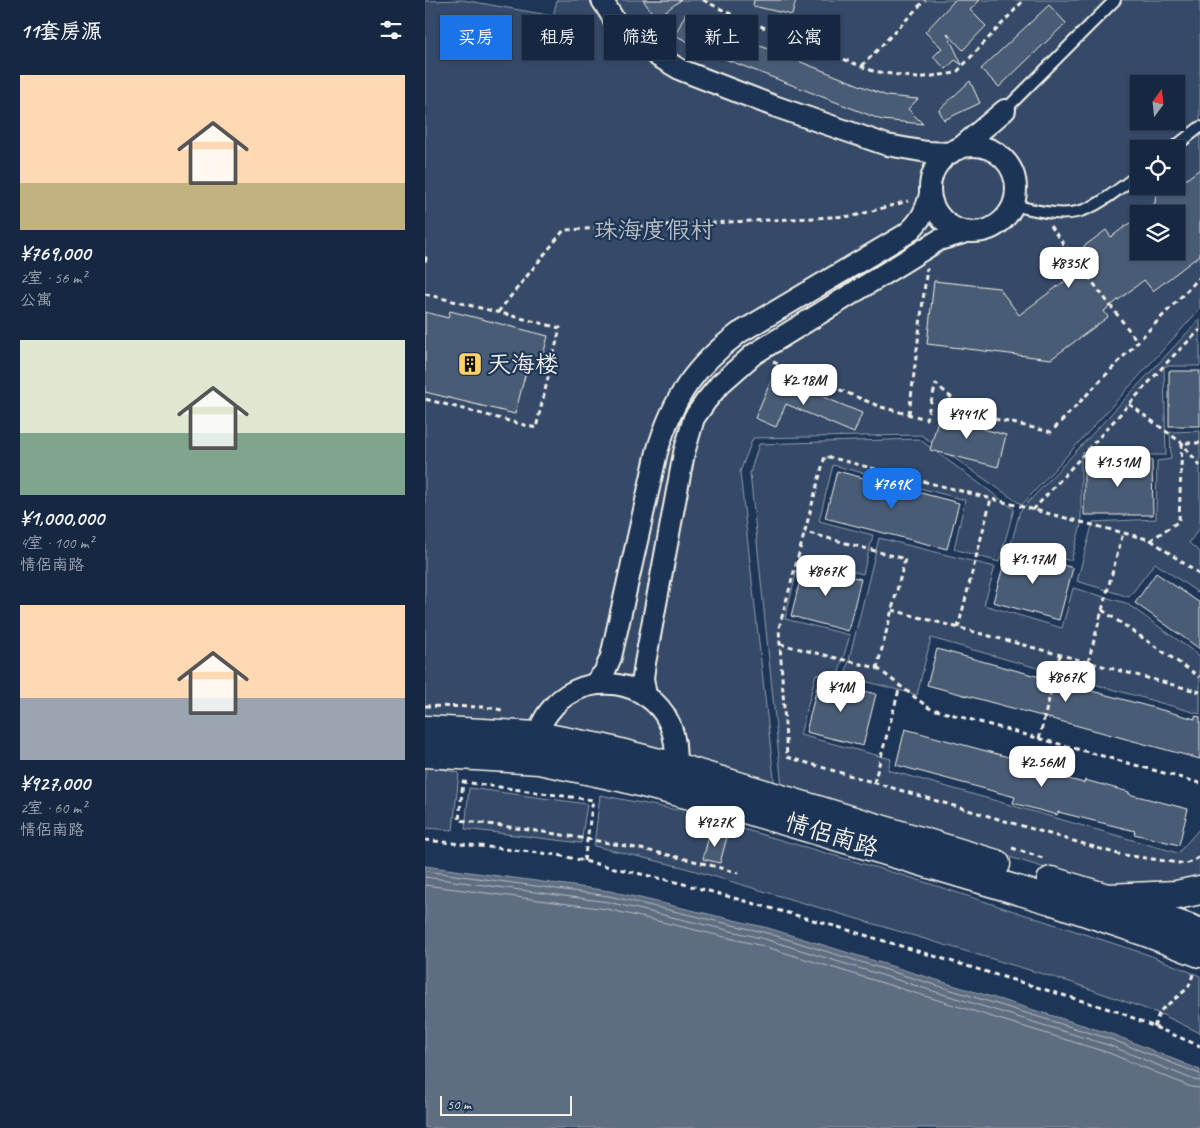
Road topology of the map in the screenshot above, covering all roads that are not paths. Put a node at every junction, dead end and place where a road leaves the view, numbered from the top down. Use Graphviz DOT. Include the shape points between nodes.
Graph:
graph roads {
  1 [pos="602,0"];
  2 [pos="1115,0"];
  3 [pos="1005,110"];
  4 [pos="1200,127"];
  5 [pos="1183,140"];
  6 [pos="887,145"];
  7 [pos="955,151"];
  8 [pos="999,156"];
  9 [pos="1130,181"];
  10 [pos="930,189"];
  11 [pos="1013,205"];
  12 [pos="967,232"];
  13 [pos="594,684"];
  14 [pos="646,696"];
  15 [pos="425,730"];
  16 [pos="537,736"];
  17 [pos="425,753"];
  18 [pos="675,767"];
  19 [pos="1200,890"];
  20 [pos="1107,898"];
  21 [pos="1200,931"];
  22 [pos="1197,962"];
  1 -- 6 [label="street" via="618,26 681,70"];
  2 -- 3 [label="lane"];
  3 -- 7 [label="street"];
  3 -- 8 [label="street" via="997,136"];
  4 -- 5 [label="lane"];
  6 -- 7 [label="street" via="927,152"];
  6 -- 10 [label="street" via="919,167"];
  7 -- 8 [label="street" via="980,147"];
  7 -- 10 [label="street" via="937,166"];
  8 -- 11 [label="street" via="1015,178"];
  9 -- 11 [label="lane" via="1103,201 1077,213 1039,212"];
  10 -- 12 [label="street" via="933,205 942,219"];
  10 -- 13 [label="street" via="926,210 906,234 739,333 694,374 664,427 611,657 604,673"];
  11 -- 12 [label="street" via="995,226"];
  12 -- 14 [label="street" via="930,245 754,354 719,384 695,418 645,663"];
  13 -- 14 [label="street" via="621,685"];
  13 -- 16 [label="street" via="558,702"];
  14 -- 18 [label="street" via="665,715 671,727 675,740"];
  15 -- 16 [label="highway, 情侣南路"];
  16 -- 18 [label="highway, 情侣南路"];
  17 -- 22 [label="highway, 情侣南路" via="539,760 747,810 1051,900 1146,932"];
  18 -- 20 [label="highway, 情侣南路"];
  19 -- 20 [label="highway, 情侣南路" via="1168,896"];
  20 -- 21 [label="street"];
}
